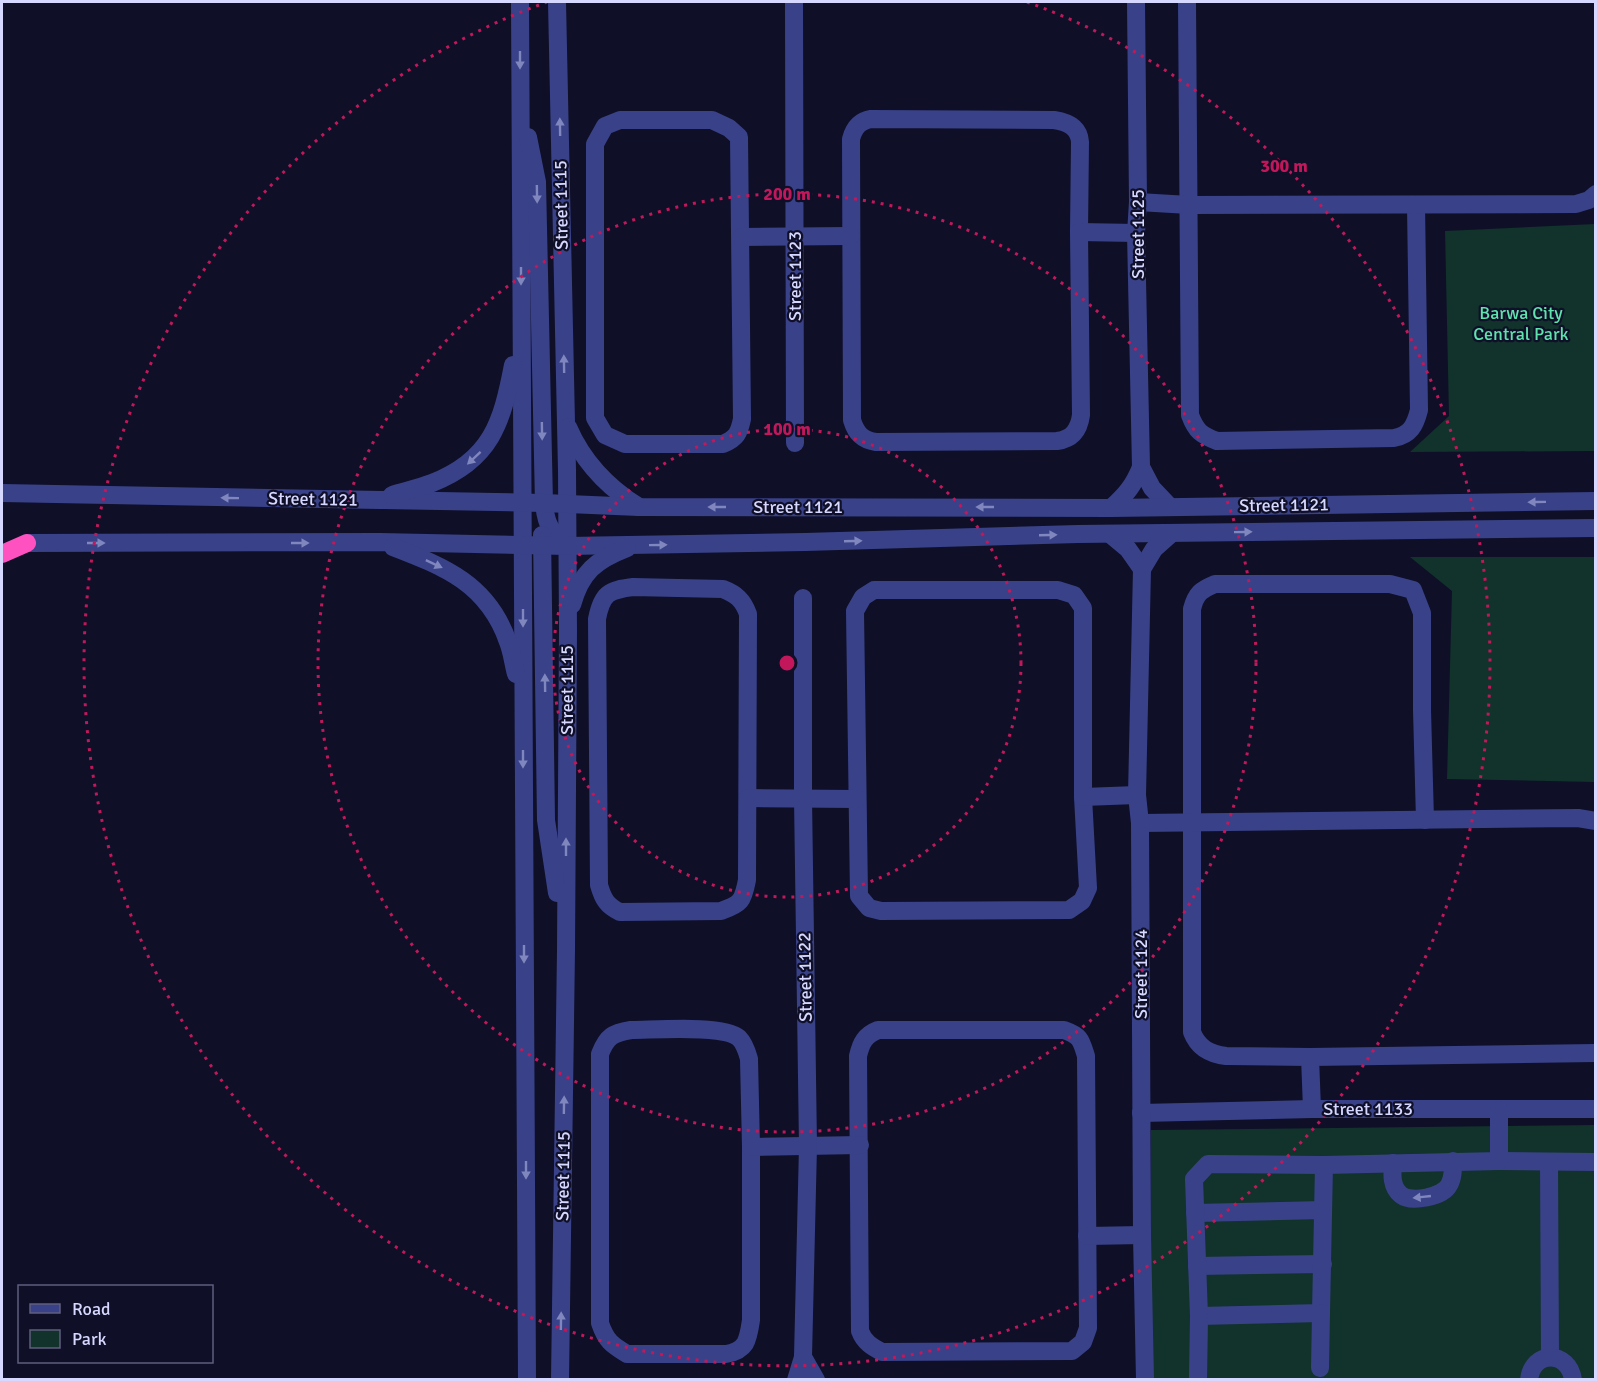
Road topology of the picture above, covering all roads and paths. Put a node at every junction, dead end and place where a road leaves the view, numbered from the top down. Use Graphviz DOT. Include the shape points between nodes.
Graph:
graph roads {
  1 [pos="520,2"];
  2 [pos="557,2"];
  3 [pos="794,2"];
  4 [pos="1136,2"];
  5 [pos="1187,2"];
  6 [pos="520,95"];
  7 [pos="1596,194"];
  8 [pos="1138,202"];
  9 [pos="1189,205"];
  10 [pos="1416,205"];
  11 [pos="1079,232"];
  12 [pos="1136,233"];
  13 [pos="851,236"];
  14 [pos="741,237"];
  15 [pos="795,237"];
  16 [pos="521,327"];
  17 [pos="566,422"];
  18 [pos="795,443"];
  19 [pos="1141,467"];
  20 [pos="2,494"];
  21 [pos="373,501"];
  22 [pos="1596,501"];
  23 [pos="523,503"];
  24 [pos="544,503"];
  25 [pos="567,504"];
  26 [pos="639,507"];
  27 [pos="1111,507"];
  28 [pos="1170,507"];
  29 [pos="1596,528"];
  30 [pos="1172,533"];
  31 [pos="1110,534"];
  32 [pos="380,542"];
  33 [pos="33,543"];
  34 [pos="523,545"];
  35 [pos="634,545"];
  36 [pos="543,546"];
  37 [pos="567,546"];
  38 [pos="2,554"];
  39 [pos="1142,569"];
  40 [pos="803,598"];
  41 [pos="568,630"];
  42 [pos="523,700"];
  43 [pos="1137,795"];
  44 [pos="1083,797"];
  45 [pos="748,798"];
  46 [pos="803,798"];
  47 [pos="857,799"];
  48 [pos="1425,820"];
  49 [pos="1192,821"];
  50 [pos="1596,822"];
  51 [pos="1140,823"];
  52 [pos="566,950"];
  53 [pos="1596,1053"];
  54 [pos="1310,1057"];
  55 [pos="1312,1109"];
  56 [pos="1596,1109"];
  57 [pos="1499,1110"];
  58 [pos="1141,1113"];
  59 [pos="860,1145"];
  60 [pos="808,1146"];
  61 [pos="751,1147"];
  62 [pos="1453,1161"];
  63 [pos="1499,1161"];
  64 [pos="1549,1162"];
  65 [pos="1596,1162"];
  66 [pos="1393,1163"];
  67 [pos="1324,1165"];
  68 [pos="1323,1210"];
  69 [pos="1195,1213"];
  70 [pos="1142,1235"];
  71 [pos="1087,1236"];
  72 [pos="1323,1264"];
  73 [pos="1197,1266"];
  74 [pos="1321,1313"];
  75 [pos="1199,1316"];
  76 [pos="803,1357"];
  77 [pos="1550,1357"];
  78 [pos="1320,1368"];
  79 [pos="562,1376"];
  80 [pos="527,1380"];
  81 [pos="795,1380"];
  82 [pos="816,1380"];
  83 [pos="1145,1380"];
  84 [pos="1198,1380"];
  85 [pos="1529,1380"];
  86 [pos="1573,1380"];
  1 -- 6 [label="street, Street 1115, one-way"];
  17 -- 2 [label="street, Street 1115, one-way"];
  3 -- 15 [label="street, Street 1123"];
  4 -- 8 [label="street, Street 1125"];
  5 -- 9 [label="street"];
  6 -- 16 [label="street, Street 1115, one-way"];
  6 -- 24 [label="street, one-way" via="537,182"];
  7 -- 10 [label="street" via="1576,204"];
  8 -- 9 [label="street"];
  8 -- 12 [label="street, Street 1125"];
  9 -- 10 [label="street"];
  9 -- 10 [label="street" via="1190,415 1203,435 1217,441 1394,438 1409,431 1419,410"];
  11 -- 12 [label="street"];
  11 -- 13 [label="street" via="1079,136 1067,124 1054,120 871,119 858,125 851,139"];
  11 -- 13 [label="street" via="1081,415 1076,431 1057,441 876,442 855,431"];
  12 -- 19 [label="street, Street 1125"];
  13 -- 15 [label="street"];
  14 -- 14 [label="street" via="742,419 733,440 723,444 625,444 604,435 595,418 595,144 605,126 620,120 712,120 729,128 739,137"];
  14 -- 15 [label="street"];
  15 -- 18 [label="street, Street 1123"];
  16 -- 21 [label="street, one-way" via="503,412 478,455 430,484"];
  16 -- 23 [label="street, Street 1115"];
  17 -- 25 [label="street, Street 1115"];
  17 -- 26 [label="street" via="593,470"];
  19 -- 27 [label="street, Street 1125" via="1130,490"];
  19 -- 28 [label="street, Street 1125" via="1152,488"];
  21 -- 20 [label="street, Street 1121, one-way"];
  21 -- 23 [label="street, Street 1121"];
  22 -- 28 [label="street, Street 1121, one-way"];
  23 -- 24 [label="street, Street 1121"];
  23 -- 34 [label="street, Street 1115"];
  23 -- 36 [label="street" via="538,521"];
  24 -- 25 [label="street, Street 1121"];
  24 -- 37 [label="street" via="550,528"];
  25 -- 26 [label="street, Street 1121"];
  25 -- 37 [label="street, Street 1115"];
  27 -- 26 [label="street, Street 1121, one-way"];
  27 -- 28 [label="street, Street 1121"];
  30 -- 29 [label="street, Street 1121, one-way"];
  30 -- 31 [label="street, Street 1121"];
  30 -- 39 [label="street" via="1154,549"];
  35 -- 31 [label="street, Street 1121, one-way"];
  31 -- 39 [label="street" via="1128,549"];
  33 -- 32 [label="street, Street 1121, one-way"];
  32 -- 34 [label="street, Street 1121"];
  32 -- 42 [label="street, one-way" via="448,570 489,605 508,642"];
  33 -- 38 [label="highway"];
  34 -- 36 [label="street, Street 1121"];
  34 -- 42 [label="street, Street 1115, one-way"];
  35 -- 37 [label="street, Street 1121"];
  35 -- 41 [label="street" via="590,568 572,603"];
  36 -- 37 [label="street, Street 1121"];
  52 -- 36 [label="street, one-way" via="546,820"];
  37 -- 41 [label="street, Street 1115"];
  39 -- 43 [label="street, Street 1124"];
  40 -- 46 [label="street, Street 1122"];
  52 -- 41 [label="street, Street 1115, one-way"];
  42 -- 80 [label="street, Street 1115, one-way"];
  43 -- 44 [label="street"];
  43 -- 51 [label="street, Street 1124"];
  44 -- 47 [label="street" via="1088,888 1082,901 1069,910 869,908 859,896"];
  44 -- 47 [label="street" via="1083,608 1074,595 1058,590 874,590 863,597 855,611"];
  45 -- 45 [label="street" via="747,880 745,893 736,905 721,911 629,913 609,907 599,885 597,619 607,594 633,587 712,588 733,593 743,602 748,614"];
  45 -- 46 [label="street"];
  46 -- 47 [label="street"];
  46 -- 60 [label="street, Street 1122"];
  48 -- 49 [label="street"];
  48 -- 49 [label="street" via="1422,613 1413,590 1390,584 1215,584 1195,597 1192,609"];
  48 -- 50 [label="street" via="1578,818"];
  49 -- 51 [label="street"];
  49 -- 54 [label="street" via="1195,1041 1214,1055"];
  51 -- 58 [label="street, Street 1124"];
  79 -- 52 [label="street, Street 1115, one-way"];
  53 -- 54 [label="street"];
  54 -- 55 [label="street"];
  55 -- 57 [label="street, Street 1133"];
  55 -- 58 [label="street, Street 1133"];
  56 -- 57 [label="street, Street 1133"];
  57 -- 63 [label="street"];
  58 -- 70 [label="street, Street 1124"];
  59 -- 60 [label="street"];
  59 -- 71 [label="street" via="858,1056 860,1046 871,1033 1064,1030 1075,1034 1086,1056"];
  59 -- 71 [label="street" via="860,1331 869,1345 882,1352 1072,1351 1083,1342 1088,1328"];
  60 -- 61 [label="street"];
  60 -- 76 [label="street, Street 1122"];
  61 -- 61 [label="street" via="751,1320 744,1346 726,1354 639,1355 615,1347 604,1337 600,1323 600,1054 606,1040 617,1032 631,1030 715,1030 739,1038 749,1059"];
  62 -- 63 [label="street"];
  62 -- 66 [label="street"];
  62 -- 66 [label="street, one-way" via="1446,1190 1416,1199 1397,1190"];
  63 -- 64 [label="street"];
  64 -- 65 [label="street"];
  64 -- 77 [label="street"];
  66 -- 67 [label="street"];
  67 -- 68 [label="street"];
  67 -- 69 [label="street" via="1208,1164 1194,1179"];
  68 -- 69 [label="street"];
  68 -- 72 [label="street"];
  69 -- 73 [label="street"];
  70 -- 71 [label="street"];
  70 -- 83 [label="street, Street 1124"];
  72 -- 73 [label="street"];
  72 -- 74 [label="street"];
  73 -- 75 [label="street"];
  74 -- 75 [label="street"];
  74 -- 78 [label="street"];
  75 -- 84 [label="street"];
  76 -- 81 [label="street, Street 1122"];
  76 -- 82 [label="street"];
  77 -- 85 [label="street" via="1536,1363"];
  77 -- 86 [label="street" via="1565,1362"];
}
